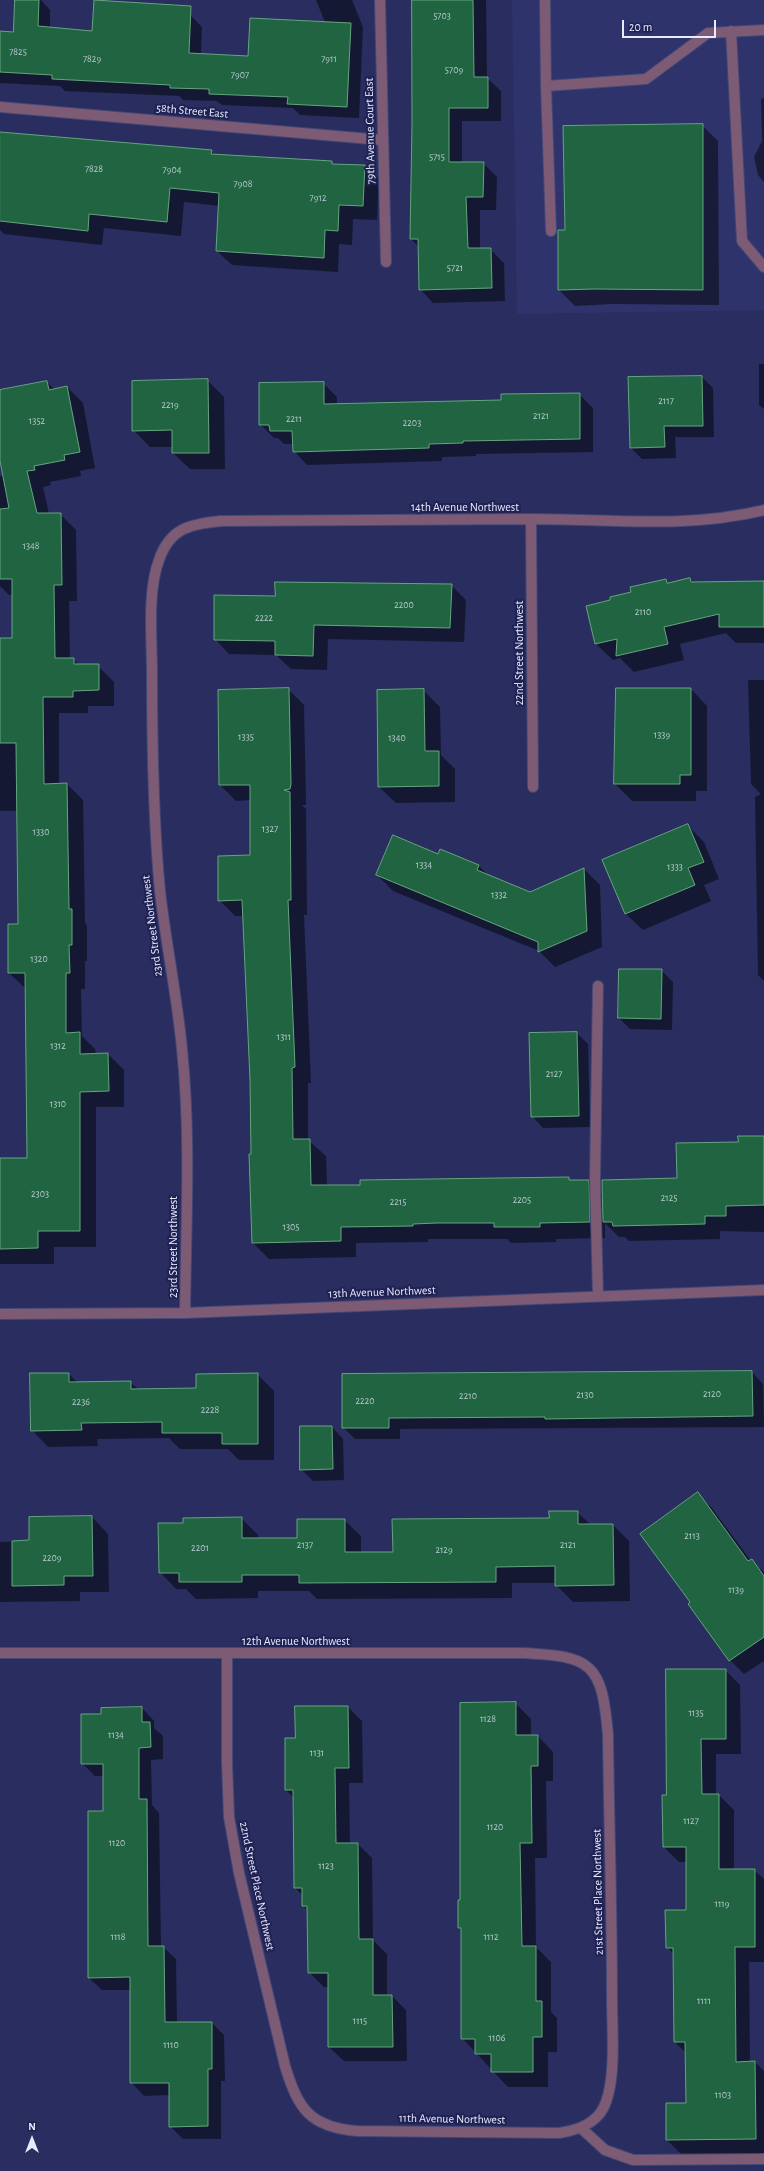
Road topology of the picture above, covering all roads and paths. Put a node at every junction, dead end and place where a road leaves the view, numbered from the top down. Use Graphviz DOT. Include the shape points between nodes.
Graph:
graph roads {
  1 [pos="380,0"];
  2 [pos="545,0"];
  3 [pos="764,30"];
  4 [pos="732,31"];
  5 [pos="546,86"];
  6 [pos="0,107"];
  7 [pos="382,140"];
  8 [pos="551,231"];
  9 [pos="386,262"];
  10 [pos="764,267"];
  11 [pos="764,510"];
  12 [pos="531,519"];
  13 [pos="170,539"];
  14 [pos="533,787"];
  15 [pos="598,986"];
  16 [pos="764,1290"];
  17 [pos="598,1296"];
  18 [pos="186,1313"];
  19 [pos="0,1314"];
  20 [pos="0,1653"];
  21 [pos="227,1654"];
  22 [pos="589,1667"];
  23 [pos="308,2115"];
  24 [pos="596,2118"];
  25 [pos="581,2128"];
  26 [pos="764,2159"];
  1 -- 7 [label="street, 79th Avenue Court East"];
  2 -- 5 [label="street"];
  3 -- 4 [label="street"];
  4 -- 5 [label="street" via="708,33 646,79"];
  4 -- 10 [label="street" via="742,241"];
  5 -- 8 [label="street"];
  6 -- 7 [label="street, 58th Street East"];
  7 -- 9 [label="street, 79th Avenue Court East"];
  11 -- 12 [label="street, 14th Avenue Northwest" via="703,521"];
  12 -- 13 [label="street, 14th Avenue Northwest" via="221,522 187,527"];
  12 -- 14 [label="street, 22nd Street Northwest"];
  13 -- 18 [label="street, 23rd Street Northwest" via="159,560 153,594 152,760 160,892 182,1049 186,1130"];
  15 -- 17 [label="street" via="595,1178"];
  16 -- 17 [label="street, 13th Avenue Northwest"];
  17 -- 18 [label="street, 13th Avenue Northwest"];
  18 -- 19 [label="street, 13th Avenue Northwest"];
  20 -- 21 [label="street, 12th Avenue Northwest"];
  21 -- 22 [label="street, 12th Avenue Northwest" via="521,1653 559,1655 575,1659"];
  21 -- 23 [label="street, 22nd Street Place Northwest" via="227,1789 232,1834 285,2066 298,2102"];
  22 -- 24 [label="street, 21st Street Place Northwest" via="604,1695 607,1728 612,1974 612,2054 609,2089 606,2101"];
  23 -- 25 [label="street, 11th Avenue Northwest" via="330,2127 356,2131 559,2133"];
  24 -- 25 [label="street, 11th Avenue Northwest"];
  25 -- 26 [label="street" via="605,2150 633,2160"];
}
